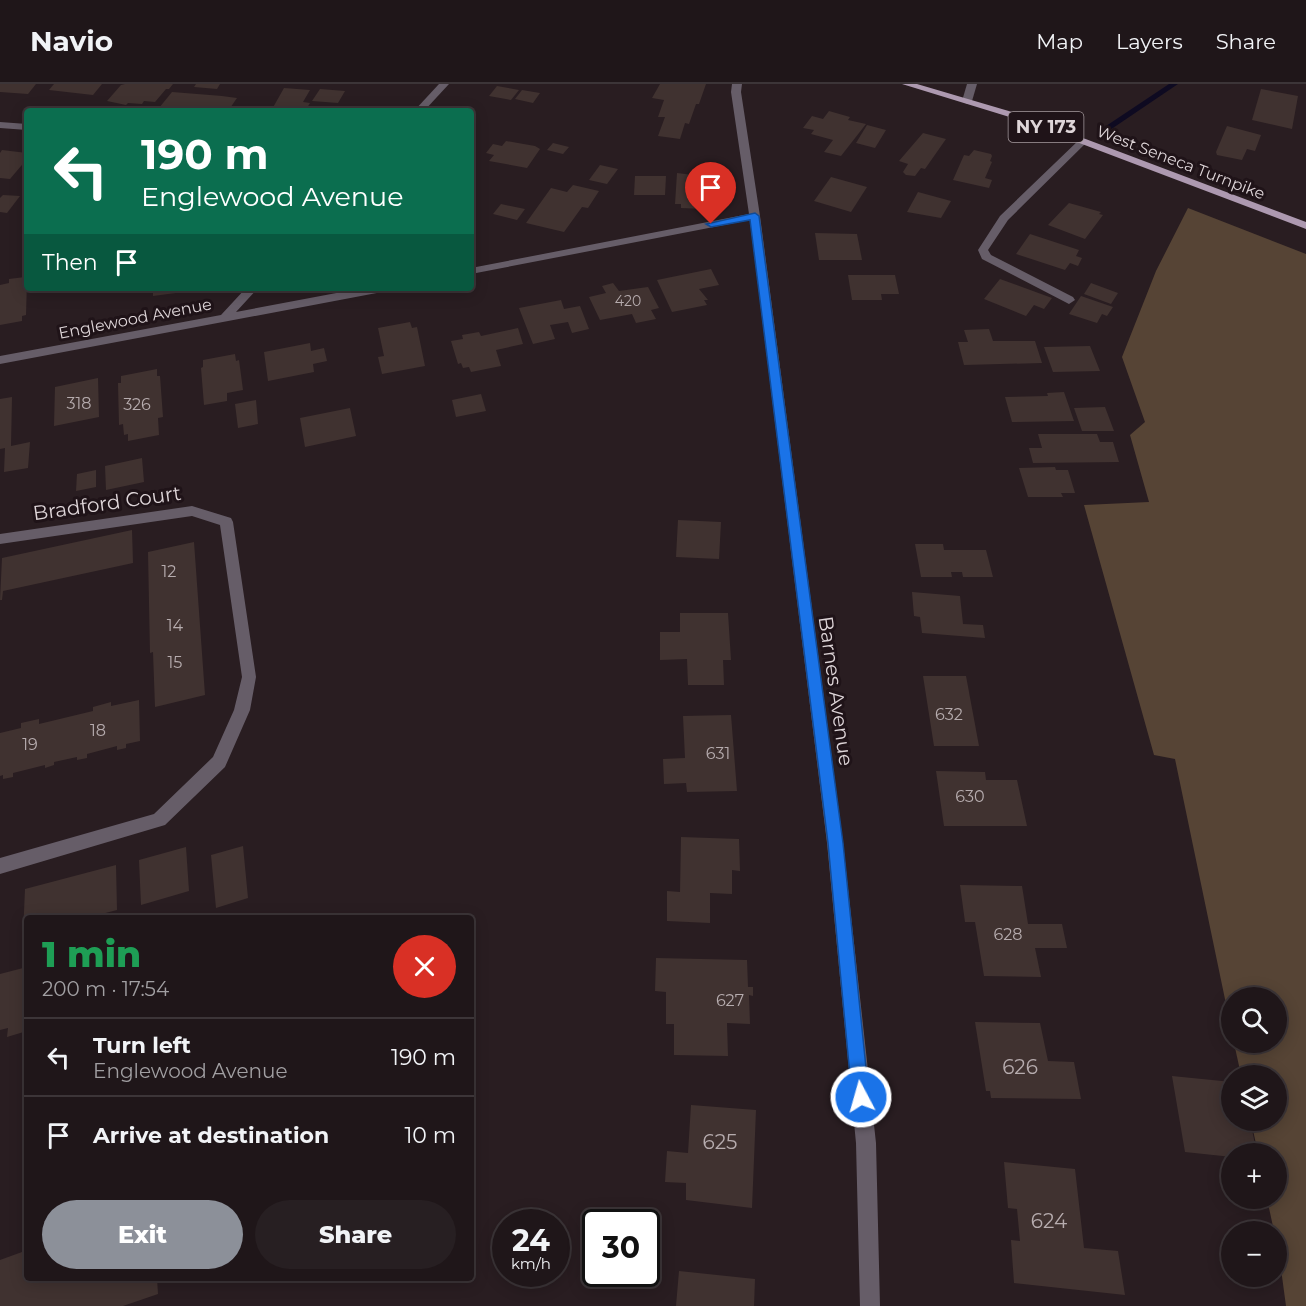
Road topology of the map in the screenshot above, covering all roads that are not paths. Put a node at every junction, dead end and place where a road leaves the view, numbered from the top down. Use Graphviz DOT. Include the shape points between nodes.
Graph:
graph roads {
  1 [pos="444,84"];
  2 [pos="737,84"];
  3 [pos="907,84"];
  4 [pos="972,84"];
  5 [pos="967,101"];
  6 [pos="422,108"];
  7 [pos="0,125"];
  8 [pos="24,127"];
  9 [pos="1083,141"];
  10 [pos="755,216"];
  11 [pos="1306,226"];
  12 [pos="474,270"];
  13 [pos="249,291"];
  14 [pos="367,291"];
  15 [pos="1069,300"];
  16 [pos="223,319"];
  17 [pos="0,360"];
  18 [pos="0,539"];
  19 [pos="0,866"];
  20 [pos="870,1306"];
  1 -- 6 [label="street"];
  2 -- 10 [label="street, Barnes Avenue"];
  3 -- 5 [label="main road, West Seneca Turnpike / NY 173"];
  4 -- 5 [label="street"];
  5 -- 9 [label="main road, West Seneca Turnpike / NY 173"];
  7 -- 8 [label="street"];
  9 -- 11 [label="main road, West Seneca Turnpike / NY 173"];
  9 -- 15 [label="street" via="1004,218 982,250 986,257"];
  10 -- 12 [label="street"];
  10 -- 20 [label="street, Barnes Avenue" via="835,843 866,1143"];
  13 -- 16 [label="street"];
  14 -- 16 [label="street, Englewood Avenue"];
  16 -- 17 [label="street, Englewood Avenue"];
  18 -- 19 [label="street, Bradford Court" via="192,511 226,522 249,676 242,710 219,762 159,820"];
}
